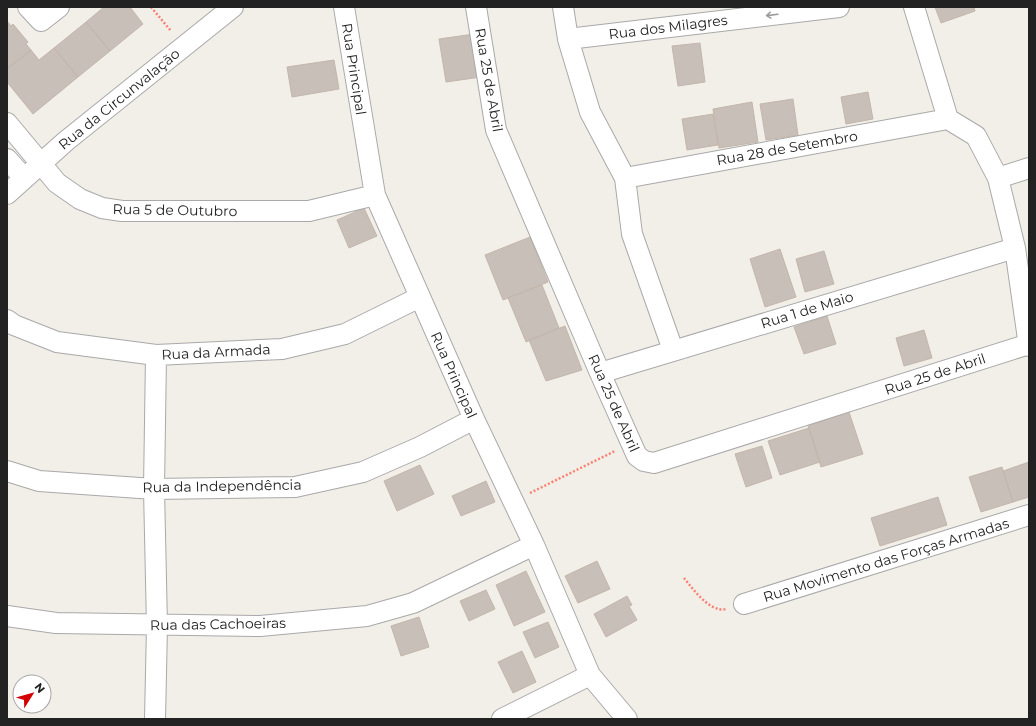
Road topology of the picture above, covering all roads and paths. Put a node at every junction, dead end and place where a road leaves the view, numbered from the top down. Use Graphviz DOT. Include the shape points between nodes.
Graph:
graph roads {
  1 [pos="28,7"];
  2 [pos="59,7"];
  3 [pos="151,7"];
  4 [pos="233,7"];
  5 [pos="344,7"];
  6 [pos="476,7"];
  7 [pos="563,7"];
  8 [pos="839,7"];
  9 [pos="914,7"];
  10 [pos="568,39"];
  11 [pos="184,47"];
  12 [pos="948,119"];
  13 [pos="7,123"];
  14 [pos="7,159"];
  15 [pos="41,164"];
  16 [pos="1029,168"];
  17 [pos="24,178"];
  18 [pos="626,178"];
  19 [pos="998,178"];
  20 [pos="7,194"];
  21 [pos="375,195"];
  22 [pos="1015,248"];
  23 [pos="420,297"];
  24 [pos="7,320"];
  25 [pos="1029,345"];
  26 [pos="672,350"];
  27 [pos="156,355"];
  28 [pos="600,373"];
  29 [pos="474,419"];
  30 [pos="632,443"];
  31 [pos="7,471"];
  32 [pos="154,489"];
  33 [pos="513,502"];
  34 [pos="1029,515"];
  35 [pos="534,545"];
  36 [pos="684,578"];
  37 [pos="744,604"];
  38 [pos="7,616"];
  39 [pos="157,626"];
  40 [pos="590,675"];
  41 [pos="155,719"];
  42 [pos="502,719"];
  43 [pos="627,719"];
  1 -- 2 [label="street" via="41,21"];
  3 -- 11 [label="path"];
  4 -- 11 [label="street, Rua da Circunvalação"];
  5 -- 21 [label="street, Rua Principal"];
  6 -- 28 [label="street, Rua 25 de Abril" via="496,130"];
  7 -- 10 [label="street"];
  8 -- 10 [label="street, Rua dos Milagres, one-way"];
  9 -- 12 [label="street"];
  10 -- 18 [label="street" via="590,112"];
  11 -- 15 [label="street, Rua da Circunvalação"];
  12 -- 18 [label="street, Rua 28 de Setembro"];
  12 -- 19 [label="street" via="976,136"];
  13 -- 15 [label="street, Rua 5 de Outubro"];
  14 -- 17 [label="street"];
  15 -- 17 [label="street, Rua da Circunvalação"];
  15 -- 21 [label="street, Rua 5 de Outubro" via="57,183 80,198 102,208 122,211 309,211"];
  16 -- 19 [label="street"];
  17 -- 20 [label="street, Rua da Circunvalação"];
  18 -- 26 [label="street" via="632,234"];
  19 -- 22 [label="street"];
  21 -- 23 [label="street, Rua Principal"];
  22 -- 25 [label="street"];
  22 -- 26 [label="street, Rua 1 de Maio"];
  23 -- 27 [label="street, Rua da Armada" via="345,334 282,348"];
  23 -- 29 [label="street, Rua Principal"];
  24 -- 27 [label="street, Rua da Armada" via="58,342"];
  25 -- 30 [label="street, Rua 25 de Abril" via="654,464 637,456"];
  26 -- 28 [label="street, Rua 1 de Maio"];
  27 -- 32 [label="street"];
  28 -- 30 [label="street, Rua 25 de Abril"];
  29 -- 32 [label="street, Rua da Independência" via="363,472 295,487"];
  29 -- 33 [label="street, Rua Principal"];
  30 -- 33 [label="path"];
  31 -- 32 [label="street, Rua da Independência" via="39,482"];
  32 -- 39 [label="street"];
  33 -- 35 [label="street, Rua Principal"];
  34 -- 37 [label="street, Rua Movimento das Forças Armadas"];
  35 -- 39 [label="street, Rua das Cachoeiras" via="413,603 367,616 260,626"];
  35 -- 40 [label="street, Rua Principal"];
  36 -- 37 [label="path" via="705,602 722,610"];
  38 -- 39 [label="street, Rua das Cachoeiras" via="56,623"];
  39 -- 41 [label="street"];
  40 -- 42 [label="street"];
  40 -- 43 [label="street, Rua Principal"];
}
